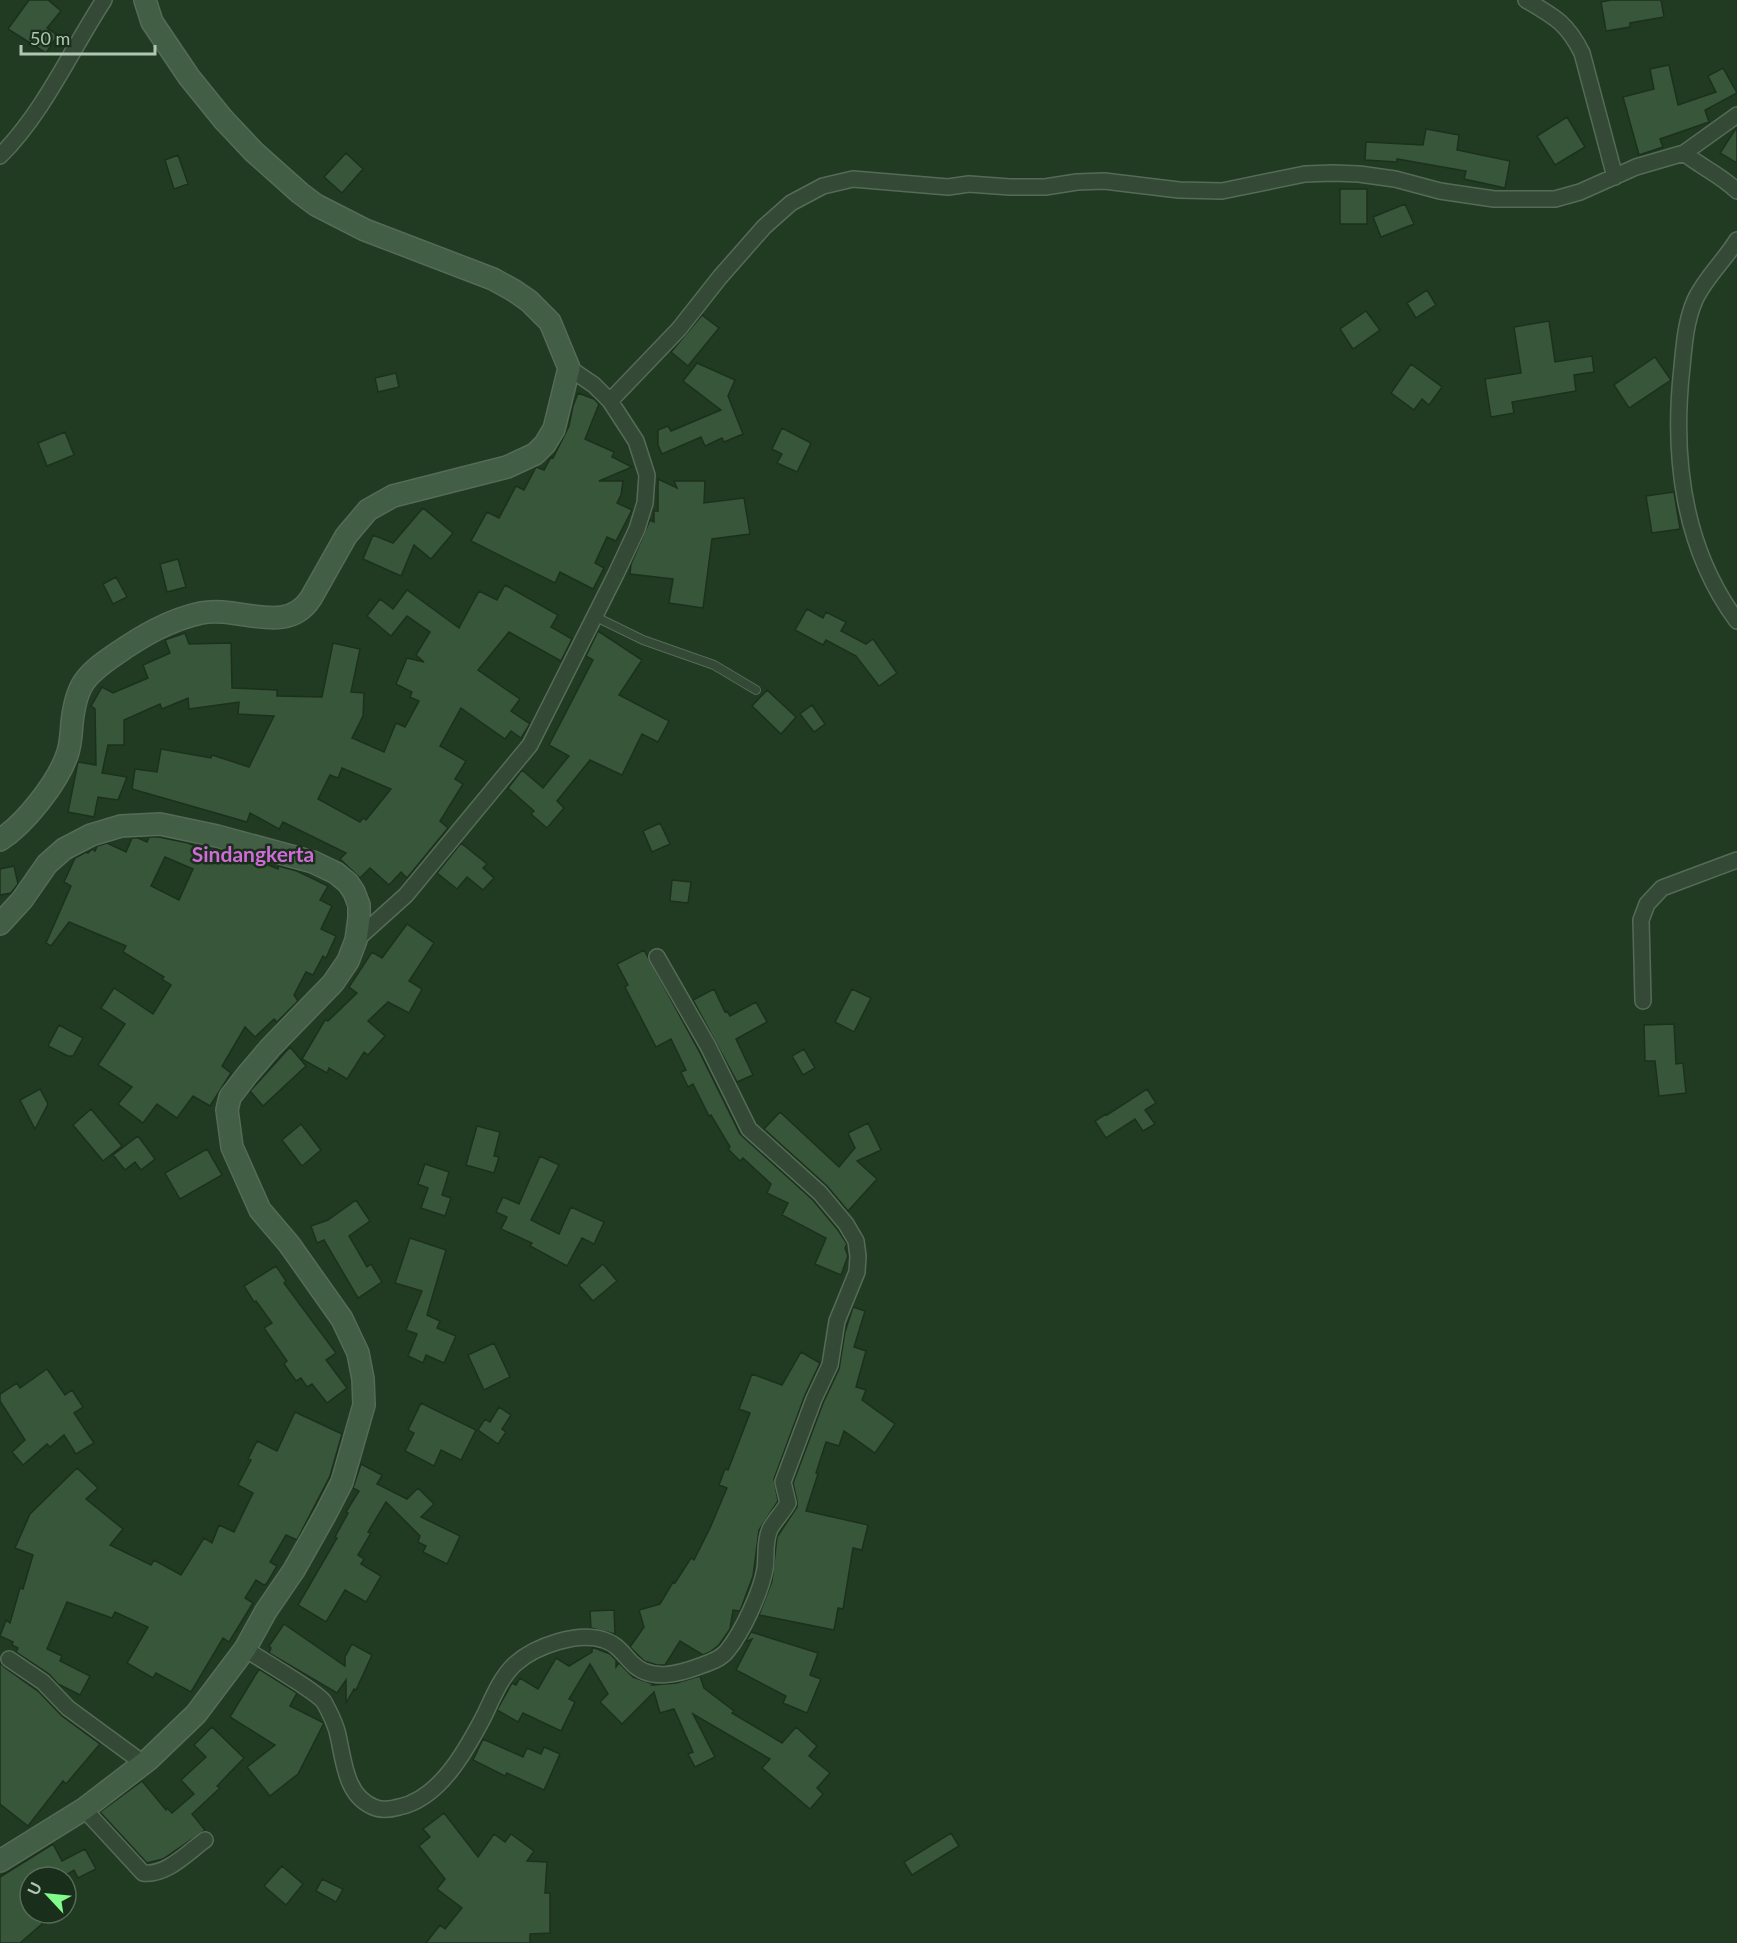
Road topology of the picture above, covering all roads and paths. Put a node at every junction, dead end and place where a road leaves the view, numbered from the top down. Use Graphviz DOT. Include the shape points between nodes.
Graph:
graph roads {
  1 [pos="104,0"];
  2 [pos="145,0"];
  3 [pos="1526,0"];
  4 [pos="1737,115"];
  5 [pos="1684,153"];
  6 [pos="0,156"];
  7 [pos="1615,177"];
  8 [pos="1737,191"];
  9 [pos="1737,240"];
  10 [pos="569,368"];
  11 [pos="610,401"];
  12 [pos="596,617"];
  13 [pos="1737,621"];
  14 [pos="756,690"];
  15 [pos="0,840"];
  16 [pos="1737,860"];
  17 [pos="0,924"];
  18 [pos="356,940"];
  19 [pos="657,957"];
  20 [pos="1643,1001"];
  21 [pos="245,1649"];
  22 [pos="9,1659"];
  23 [pos="143,1763"];
  24 [pos="84,1809"];
  25 [pos="205,1840"];
  26 [pos="0,1861"];
  1 -- 6 [label="street" via="35,115"];
  2 -- 10 [label="main road" via="152,22 189,77 254,152 300,193 364,230 513,290 550,322"];
  3 -- 7 [label="street" via="1558,20 1573,35 1582,53"];
  4 -- 5 [label="street"];
  5 -- 7 [label="street"];
  5 -- 8 [label="street"];
  7 -- 11 [label="street" via="1572,195 1531,200 1440,191 1359,174 1305,174 1222,191 1104,182 1010,188 853,179 824,186 791,203 764,227 679,329"];
  9 -- 13 [label="street" via="1695,300 1683,350 1678,410 1678,444 1688,519 1712,582"];
  10 -- 11 [label="street" via="594,384"];
  10 -- 15 [label="main road" via="554,429 540,449 507,467 393,496 368,510 346,536 306,606 297,614 268,618 204,612 184,617 151,631 93,669 77,691 67,755 57,774 45,795"];
  11 -- 12 [label="street" via="636,441 647,475 645,503 637,529"];
  12 -- 14 [label="lane" via="644,640 714,665"];
  12 -- 18 [label="street" via="530,745 406,895"];
  16 -- 20 [label="street" via="1678,880 1662,888 1647,904 1641,920"];
  17 -- 18 [label="main road" via="63,849 108,828 160,824 313,862 336,873 348,883 358,905"];
  18 -- 21 [label="main road" via="333,984 247,1075 230,1097 227,1110 232,1147 260,1210 342,1319 358,1353 364,1405 342,1482"];
  19 -- 21 [label="street" via="749,1129 820,1193 846,1224 856,1241 858,1256 857,1272 837,1321 830,1365 783,1482 788,1503 771,1528 765,1547 765,1570 754,1605 726,1653 714,1661 667,1676 634,1665 605,1640 579,1638 538,1648 514,1664 466,1748 428,1794 412,1804 377,1808 353,1790 346,1776 337,1729 322,1699"];
  21 -- 23 [label="main road" via="196,1714"];
  22 -- 23 [label="street"];
  23 -- 24 [label="main road"];
  24 -- 25 [label="street" via="143,1873 162,1871"];
  24 -- 26 [label="main road"];
}
